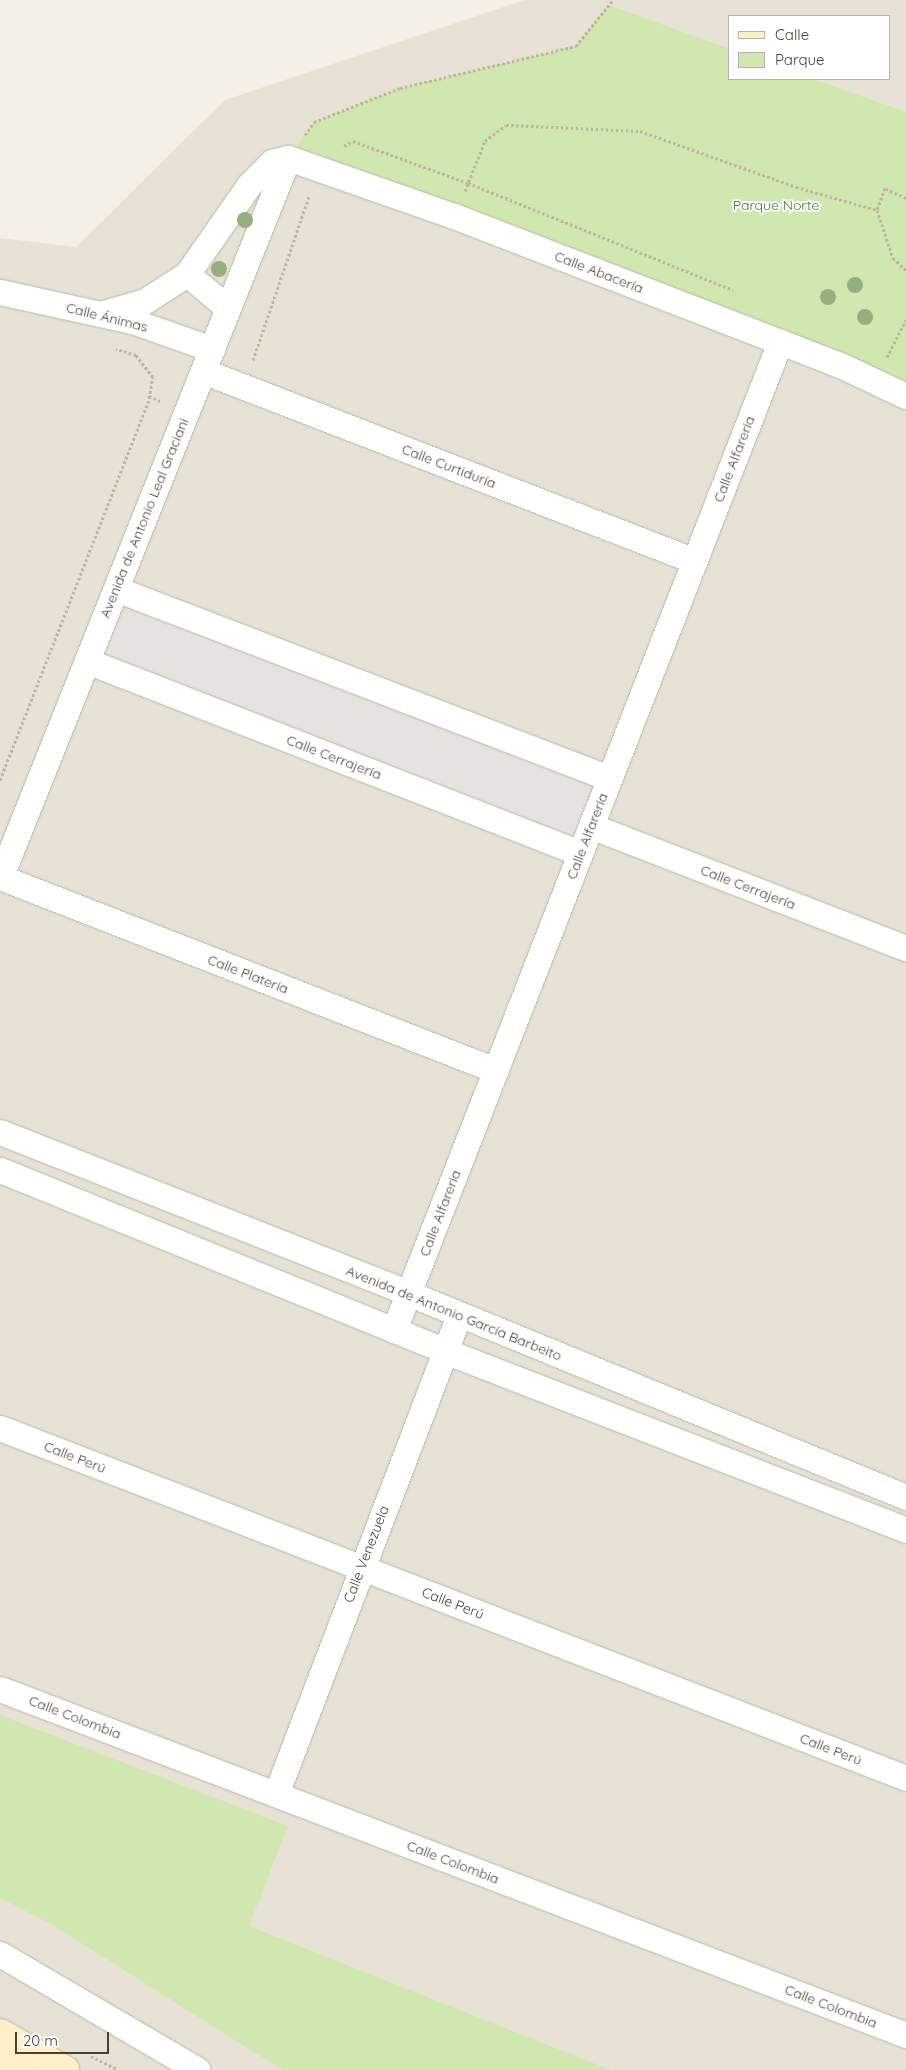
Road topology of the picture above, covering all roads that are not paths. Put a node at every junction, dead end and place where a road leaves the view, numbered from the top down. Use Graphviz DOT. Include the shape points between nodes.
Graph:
graph roads {
  1 [pos="288,158"];
  2 [pos="187,274"];
  3 [pos="0,292"];
  4 [pos="228,308"];
  5 [pos="100,314"];
  6 [pos="780,342"];
  7 [pos="207,360"];
  8 [pos="906,396"];
  9 [pos="694,561"];
  10 [pos="116,589"];
  11 [pos="87,661"];
  12 [pos="609,778"];
  13 [pos="591,826"];
  14 [pos="580,853"];
  15 [pos="0,877"];
  16 [pos="906,948"];
  17 [pos="495,1070"];
  18 [pos="0,1132"];
  19 [pos="0,1170"];
  20 [pos="408,1294"];
  21 [pos="459,1315"];
  22 [pos="394,1330"];
  23 [pos="445,1351"];
  24 [pos="0,1428"];
  25 [pos="906,1497"];
  26 [pos="906,1530"];
  27 [pos="361,1568"];
  28 [pos="0,1689"];
  29 [pos="906,1778"];
  30 [pos="276,1794"];
  31 [pos="0,1954"];
  32 [pos="0,2032"];
  33 [pos="906,2035"];
  34 [pos="0,2058"];
  35 [pos="22,2070"];
  36 [pos="65,2070"];
  37 [pos="198,2070"];
  1 -- 2 [label="street" via="272,162 249,185"];
  1 -- 4 [label="street, Avenida de Antonio Leal Graciani"];
  1 -- 6 [label="street, Calle Abacería" via="454,216"];
  2 -- 4 [label="street"];
  2 -- 5 [label="street" via="145,301"];
  3 -- 5 [label="street, Calle Ánimas"];
  4 -- 7 [label="street, Avenida de Antonio Leal Graciani"];
  5 -- 7 [label="street, Calle Ánimas" via="132,321"];
  6 -- 8 [label="street, Calle Abacería"];
  6 -- 9 [label="street, Calle Alfarería"];
  7 -- 9 [label="street, Calle Curtiduría" via="245,387"];
  7 -- 10 [label="street, Avenida de Antonio Leal Graciani"];
  9 -- 12 [label="street, Calle Alfarería"];
  10 -- 11 [label="street, Avenida de Antonio Leal Graciani"];
  10 -- 12 [label="street"];
  11 -- 14 [label="street, Calle Cerrajería"];
  11 -- 15 [label="street, Avenida de Antonio Leal Graciani"];
  12 -- 13 [label="street, Calle Alfarería"];
  13 -- 14 [label="street, Calle Alfarería"];
  13 -- 16 [label="street, Calle Cerrajería"];
  14 -- 17 [label="street, Calle Alfarería"];
  15 -- 17 [label="street, Calle Platería"];
  17 -- 20 [label="street, Calle Alfarería"];
  18 -- 20 [label="street, Avenida de Antonio García Barbeito"];
  19 -- 22 [label="street"];
  20 -- 21 [label="street, Avenida de Antonio García Barbeito"];
  20 -- 22 [label="street, Calle Alfarería"];
  21 -- 23 [label="street, Calle Venezuela"];
  21 -- 25 [label="street, Avenida de Antonio García Barbeito"];
  22 -- 23 [label="street"];
  23 -- 26 [label="street"];
  23 -- 27 [label="street, Calle Venezuela"];
  24 -- 27 [label="street, Calle Perú"];
  27 -- 29 [label="street, Calle Perú"];
  27 -- 30 [label="street, Calle Venezuela"];
  28 -- 30 [label="street, Calle Colombia"];
  30 -- 33 [label="street, Calle Colombia"];
  31 -- 37 [label="street"];
  32 -- 36 [label="main road"];
  34 -- 35 [label="main road"];
}
